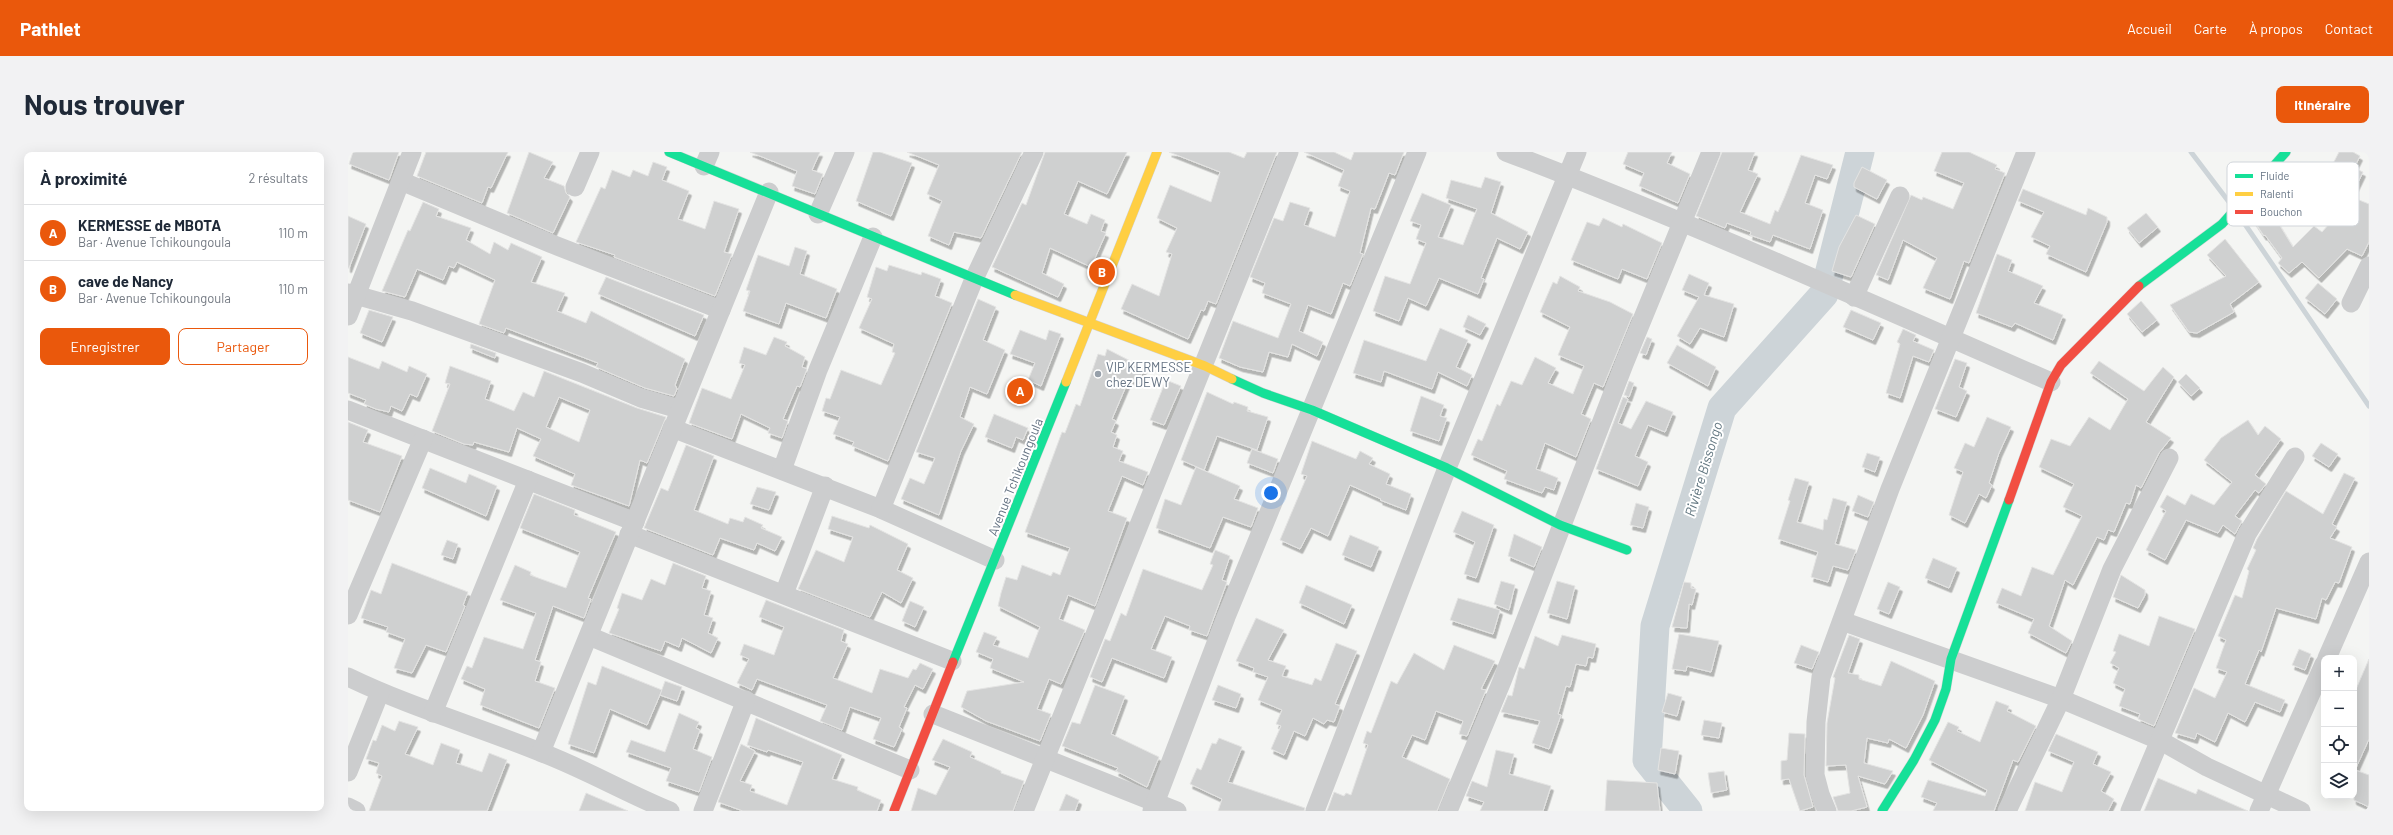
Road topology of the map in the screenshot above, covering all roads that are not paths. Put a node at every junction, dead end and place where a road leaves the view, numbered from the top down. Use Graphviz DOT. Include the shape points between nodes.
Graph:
graph roads {
  1 [pos="412,152"];
  2 [pos="590,152"];
  3 [pos="669,152"];
  4 [pos="845,152"];
  5 [pos="1034,152"];
  6 [pos="1157,152"];
  7 [pos="1289,152"];
  8 [pos="1417,152"];
  9 [pos="1506,152"];
  10 [pos="1577,152"];
  11 [pos="1711,152"];
  12 [pos="2026,152"];
  13 [pos="2286,152"];
  14 [pos="707,159"];
  15 [pos="2278,162"];
  16 [pos="1568,176"];
  17 [pos="401,181"];
  18 [pos="575,187"];
  19 [pos="769,192"];
  20 [pos="1900,196"];
  21 [pos="818,214"];
  22 [pos="2227,219"];
  23 [pos="1683,222"];
  24 [pos="873,238"];
  25 [pos="2369,266"];
  26 [pos="974,279"];
  27 [pos="352,294"];
  28 [pos="1854,297"];
  29 [pos="2351,303"];
  30 [pos="721,310"];
  31 [pos="348,316"];
  32 [pos="1091,325"];
  33 [pos="1949,339"];
  34 [pos="1205,366"];
  35 [pos="2051,382"];
  36 [pos="679,409"];
  37 [pos="348,410"];
  38 [pos="1312,410"];
  39 [pos="672,428"];
  40 [pos="424,439"];
  41 [pos="2295,457"];
  42 [pos="2169,458"];
  43 [pos="1447,468"];
  44 [pos="782,470"];
  45 [pos="528,480"];
  46 [pos="825,486"];
  47 [pos="882,509"];
  48 [pos="1560,525"];
  49 [pos="632,528"];
  50 [pos="1627,550"];
  51 [pos="995,560"];
  52 [pos="2369,562"];
  53 [pos="784,594"];
  54 [pos="348,615"];
  55 [pos="1842,621"];
  56 [pos="589,636"];
  57 [pos="2328,655"];
  58 [pos="1951,659"];
  59 [pos="952,661"];
  60 [pos="2321,671"];
  61 [pos="348,677"];
  62 [pos="380,692"];
  63 [pos="2061,699"];
  64 [pos="746,700"];
  65 [pos="433,713"];
  66 [pos="933,714"];
  67 [pos="2161,741"];
  68 [pos="541,752"];
  69 [pos="1045,757"];
  70 [pos="910,770"];
  71 [pos="348,772"];
  72 [pos="2263,803"];
  73 [pos="636,804"];
  74 [pos="1153,806"];
  75 [pos="348,808"];
  76 [pos="356,811"];
  77 [pos="670,811"];
  78 [pos="703,811"];
  79 [pos="894,811"];
  80 [pos="1024,811"];
  81 [pos="1177,811"];
  82 [pos="1315,811"];
  83 [pos="1448,811"];
  84 [pos="1827,811"];
  85 [pos="1882,811"];
  86 [pos="2007,811"];
  87 [pos="2130,811"];
  88 [pos="2301,811"];
  1 -- 17 [label="street"];
  2 -- 18 [label="street"];
  3 -- 14 [label="street"];
  4 -- 21 [label="street"];
  5 -- 26 [label="street"];
  6 -- 32 [label="street, Avenue Tchikoungoula"];
  7 -- 34 [label="street"];
  8 -- 38 [label="street"];
  9 -- 16 [label="street"];
  10 -- 16 [label="street"];
  11 -- 23 [label="street"];
  12 -- 33 [label="street"];
  13 -- 15 [label="street"];
  14 -- 19 [label="street"];
  16 -- 23 [label="street"];
  16 -- 43 [label="street"];
  17 -- 27 [label="street"];
  17 -- 30 [label="street"];
  19 -- 21 [label="street"];
  19 -- 30 [label="street"];
  20 -- 28 [label="street"];
  21 -- 24 [label="street"];
  22 -- 35 [label="street" via="2130,293 2061,366"];
  23 -- 28 [label="street"];
  23 -- 48 [label="street"];
  24 -- 26 [label="street"];
  24 -- 44 [label="street" via="818,370"];
  25 -- 29 [label="street"];
  26 -- 32 [label="street"];
  26 -- 47 [label="street"];
  27 -- 31 [label="street"];
  27 -- 36 [label="street" via="412,311 582,373 641,398"];
  28 -- 33 [label="street"];
  30 -- 36 [label="street"];
  32 -- 34 [label="street"];
  32 -- 51 [label="street, Avenue Tchikoungoula"];
  33 -- 35 [label="street"];
  33 -- 55 [label="street"];
  34 -- 38 [label="street" via="1264,393"];
  34 -- 69 [label="street"];
  35 -- 58 [label="street"];
  36 -- 39 [label="street"];
  37 -- 40 [label="street"];
  38 -- 43 [label="street"];
  38 -- 74 [label="street" via="1226,617"];
  39 -- 44 [label="street"];
  39 -- 49 [label="street" via="653,482"];
  40 -- 45 [label="street"];
  40 -- 54 [label="street"];
  41 -- 67 [label="street" via="2247,534"];
  42 -- 63 [label="street" via="2112,569"];
  43 -- 48 [label="street"];
  43 -- 82 [label="street"];
  44 -- 46 [label="street"];
  45 -- 49 [label="street"];
  45 -- 65 [label="street"];
  46 -- 47 [label="street"];
  46 -- 53 [label="street"];
  47 -- 51 [label="street"];
  48 -- 50 [label="street"];
  48 -- 83 [label="street" via="1502,681"];
  49 -- 53 [label="street"];
  49 -- 56 [label="street"];
  51 -- 59 [label="street, Avenue Tchikoungoula"];
  52 -- 57 [label="street"];
  53 -- 59 [label="street"];
  55 -- 58 [label="street"];
  55 -- 84 [label="street" via="1821,677 1816,722 1815,775"];
  56 -- 64 [label="street"];
  56 -- 68 [label="street"];
  58 -- 63 [label="street"];
  58 -- 85 [label="street" via="1940,708 1901,783"];
  59 -- 66 [label="street, Avenue Tchikoungoula"];
  60 -- 72 [label="street"];
  61 -- 62 [label="street"];
  62 -- 65 [label="street"];
  62 -- 71 [label="street"];
  63 -- 67 [label="street"];
  63 -- 86 [label="street"];
  64 -- 70 [label="street"];
  64 -- 78 [label="street"];
  65 -- 68 [label="street"];
  66 -- 69 [label="street"];
  66 -- 70 [label="street, Avenue Tchikoungoula"];
  67 -- 72 [label="street"];
  67 -- 87 [label="street"];
  68 -- 73 [label="street"];
  69 -- 74 [label="street"];
  69 -- 80 [label="street"];
  70 -- 79 [label="street, Avenue Tchikoungoula"];
  72 -- 88 [label="street"];
  73 -- 77 [label="street"];
  74 -- 81 [label="street"];
  75 -- 76 [label="street"];
}
